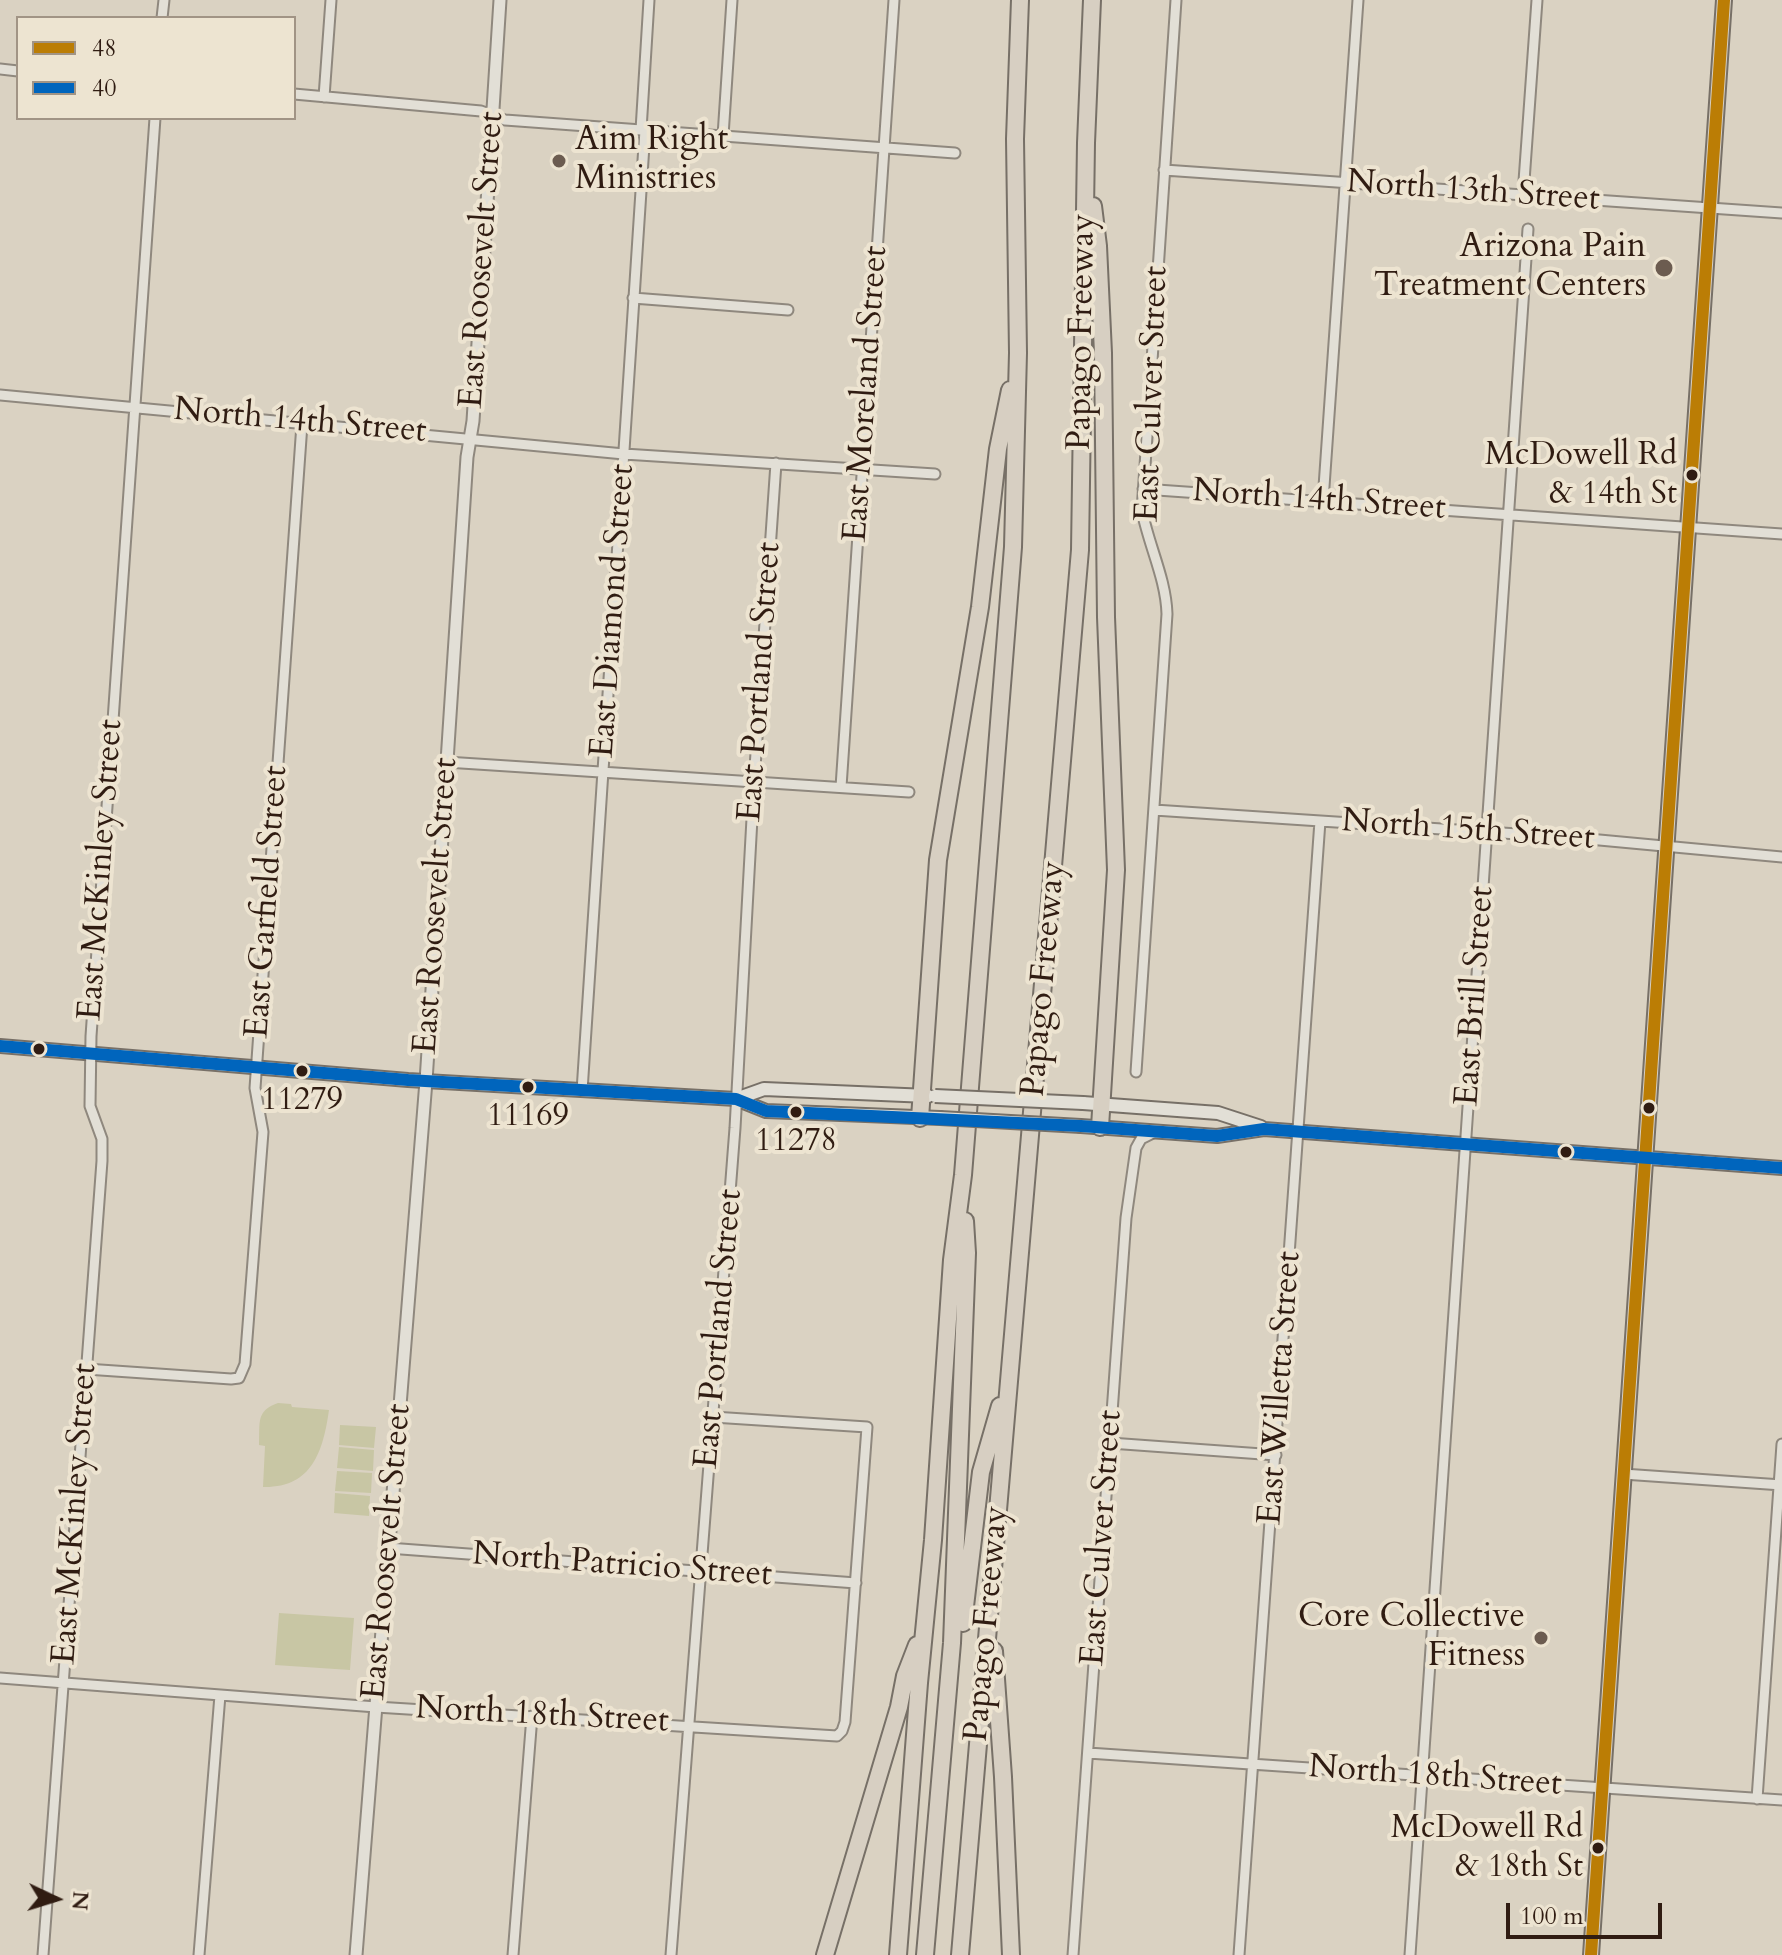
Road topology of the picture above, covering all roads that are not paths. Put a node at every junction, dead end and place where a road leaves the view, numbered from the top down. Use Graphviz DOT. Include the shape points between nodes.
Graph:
graph roads {
  1 [pos="331,0"];
  2 [pos="500,0"];
  3 [pos="649,0"];
  4 [pos="732,0"];
  5 [pos="894,0"];
  6 [pos="1020,0"];
  7 [pos="1092,0"];
  8 [pos="1176,0"];
  9 [pos="1358,0"];
  10 [pos="1537,0"];
  11 [pos="1724,0"];
  12 [pos="296,94"];
  13 [pos="324,97"];
  14 [pos="492,116"];
  15 [pos="155,120"];
  16 [pos="643,130"];
  17 [pos="723,136"];
  18 [pos="1086,143"];
  19 [pos="883,148"];
  20 [pos="955,153"];
  21 [pos="1164,170"];
  22 [pos="1345,182"];
  23 [pos="1523,195"];
  24 [pos="1711,207"];
  25 [pos="1782,213"];
  26 [pos="1528,229"];
  27 [pos="633,298"];
  28 [pos="788,310"];
  29 [pos="1018,353"];
  30 [pos="0,395"];
  31 [pos="134,406"];
  32 [pos="302,424"];
  33 [pos="471,440"];
  34 [pos="624,454"];
  35 [pos="776,463"];
  36 [pos="862,469"];
  37 [pos="935,474"];
  38 [pos="1143,489"];
  39 [pos="1323,501"];
  40 [pos="1508,514"];
  41 [pos="1690,527"];
  42 [pos="1782,534"];
  43 [pos="446,762"];
  44 [pos="603,772"];
  45 [pos="754,782"];
  46 [pos="841,787"];
  47 [pos="909,792"];
  48 [pos="1154,810"];
  49 [pos="1320,821"];
  50 [pos="1487,831"];
  51 [pos="1668,845"];
  52 [pos="1782,857"];
  53 [pos="0,1046"];
  54 [pos="90,1054"];
  55 [pos="257,1068"];
  56 [pos="1136,1072"];
  57 [pos="426,1081"];
  58 [pos="582,1091"];
  59 [pos="928,1096"];
  60 [pos="736,1099"];
  61 [pos="1102,1105"];
  62 [pos="920,1118"];
  63 [pos="1100,1127"];
  64 [pos="1264,1129"];
  65 [pos="1156,1131"];
  66 [pos="1298,1131"];
  67 [pos="1466,1143"];
  68 [pos="1646,1157"];
  69 [pos="1782,1168"];
  70 [pos="963,1175"];
  71 [pos="86,1369"];
  72 [pos="1011,1369"];
  73 [pos="713,1417"];
  74 [pos="1110,1443"];
  75 [pos="1782,1444"];
  76 [pos="1276,1455"];
  77 [pos="1623,1474"];
  78 [pos="1781,1485"];
  79 [pos="388,1548"];
  80 [pos="700,1573"];
  81 [pos="856,1583"];
  82 [pos="990,1605"];
  83 [pos="925,1625"];
  84 [pos="0,1678"];
  85 [pos="64,1683"];
  86 [pos="220,1695"];
  87 [pos="376,1707"];
  88 [pos="532,1716"];
  89 [pos="689,1725"];
  90 [pos="1088,1753"];
  91 [pos="1254,1765"];
  92 [pos="1421,1777"];
  93 [pos="1602,1788"];
  94 [pos="943,1793"];
  95 [pos="1757,1799"];
  96 [pos="1782,1800"];
  97 [pos="848,1881"];
  98 [pos="43,1955"];
  99 [pos="199,1955"];
  100 [pos="356,1955"];
  101 [pos="513,1955"];
  102 [pos="671,1955"];
  103 [pos="825,1955"];
  104 [pos="834,1955"];
  105 [pos="898,1955"];
  106 [pos="925,1955"];
  107 [pos="934,1955"];
  108 [pos="960,1955"];
  109 [pos="1011,1955"];
  110 [pos="1073,1955"];
  111 [pos="1239,1955"];
  112 [pos="1410,1955"];
  113 [pos="1591,1955"];
  1 -- 13 [label="street"];
  2 -- 14 [label="street, East Roosevelt Street"];
  3 -- 16 [label="street, East Diamond Street"];
  4 -- 17 [label="street"];
  5 -- 19 [label="street, East Moreland Street"];
  6 -- 29 [label="highway, Papago Freeway" via="1015,139"];
  7 -- 18 [label="highway, Papago Freeway"];
  8 -- 21 [label="street, East Culver Street"];
  9 -- 22 [label="street"];
  10 -- 23 [label="street"];
  11 -- 24 [label="main road"];
  12 -- 13 [label="street"];
  13 -- 14 [label="street"];
  14 -- 16 [label="street"];
  14 -- 33 [label="street, East Roosevelt Street"];
  15 -- 31 [label="street, East McKinley Street"];
  16 -- 17 [label="street"];
  16 -- 27 [label="street, East Diamond Street"];
  17 -- 19 [label="street"];
  18 -- 61 [label="highway" via="1103,353 1115,842"];
  18 -- 72 [label="highway, Papago Freeway" via="1080,550"];
  19 -- 20 [label="street"];
  19 -- 36 [label="street, East Moreland Street"];
  21 -- 22 [label="street, North 13th Street"];
  21 -- 38 [label="street, East Culver Street"];
  22 -- 23 [label="street, North 13th Street"];
  22 -- 39 [label="street"];
  23 -- 24 [label="street, North 13th Street"];
  24 -- 25 [label="street, North 13th Street"];
  24 -- 41 [label="main road"];
  26 -- 40 [label="street, East Brill Street"];
  27 -- 28 [label="street"];
  27 -- 34 [label="street, East Diamond Street"];
  29 -- 59 [label="highway" via="998,449 980,607 942,831"];
  29 -- 70 [label="highway, Papago Freeway" via="1013,547"];
  30 -- 31 [label="street, North 14th Street"];
  31 -- 32 [label="street, North 14th Street"];
  31 -- 54 [label="street, East McKinley Street"];
  32 -- 33 [label="street, North 14th Street"];
  32 -- 55 [label="street, East Garfield Street"];
  33 -- 34 [label="street, North 14th Street"];
  33 -- 43 [label="street, East Roosevelt Street"];
  34 -- 35 [label="street, North 14th Street"];
  34 -- 44 [label="street, East Diamond Street"];
  35 -- 36 [label="street, North 14th Street"];
  35 -- 45 [label="street, East Portland Street"];
  36 -- 37 [label="street, North 14th Street"];
  36 -- 46 [label="street, East Moreland Street"];
  38 -- 39 [label="street, North 14th Street"];
  38 -- 48 [label="street, East Culver Street" via="1145,529 1166,600"];
  39 -- 40 [label="street, North 14th Street"];
  40 -- 41 [label="street, North 14th Street"];
  40 -- 50 [label="street, East Brill Street"];
  41 -- 42 [label="street, North 14th Street"];
  41 -- 51 [label="main road"];
  43 -- 44 [label="street"];
  43 -- 57 [label="street, East Roosevelt Street"];
  44 -- 45 [label="street"];
  44 -- 58 [label="street, East Diamond Street"];
  45 -- 46 [label="street"];
  45 -- 60 [label="street, East Portland Street"];
  46 -- 47 [label="street"];
  48 -- 49 [label="street, North 15th Street"];
  48 -- 56 [label="street, East Culver Street"];
  49 -- 50 [label="street, North 15th Street"];
  49 -- 66 [label="street, East Willetta Street"];
  50 -- 51 [label="street, North 15th Street"];
  50 -- 67 [label="street, East Brill Street"];
  51 -- 52 [label="street, North 15th Street"];
  51 -- 68 [label="main road"];
  53 -- 54 [label="main road"];
  54 -- 55 [label="main road"];
  54 -- 71 [label="street, East McKinley Street" via="90,1106 102,1139 102,1161"];
  55 -- 57 [label="main road"];
  55 -- 71 [label="street, East Garfield Street" via="263,1132 245,1364 239,1378"];
  57 -- 58 [label="main road"];
  57 -- 79 [label="street, East Roosevelt Street"];
  58 -- 60 [label="main road"];
  59 -- 60 [label="main road" via="764,1089"];
  59 -- 61 [label="main road, bridge"];
  59 -- 62 [label="highway"];
  60 -- 62 [label="main road" via="766,1111"];
  60 -- 73 [label="street, East Portland Street"];
  61 -- 63 [label="highway"];
  61 -- 64 [label="main road" via="1218,1113"];
  62 -- 63 [label="main road, bridge"];
  63 -- 65 [label="main road"];
  64 -- 65 [label="main road" via="1217,1136"];
  64 -- 66 [label="main road"];
  65 -- 74 [label="street, East Culver Street" via="1141,1139 1135,1156"];
  66 -- 67 [label="main road"];
  66 -- 76 [label="street, East Willetta Street"];
  67 -- 68 [label="main road"];
  67 -- 92 [label="street, East Brill Street"];
  68 -- 69 [label="main road"];
  68 -- 77 [label="main road"];
  70 -- 83 [label="highway, Papago Freeway"];
  70 -- 94 [label="highway" via="967,1253"];
  71 -- 85 [label="street, East McKinley Street"];
  72 -- 82 [label="highway, Papago Freeway"];
  72 -- 94 [label="highway" via="981,1472"];
  73 -- 80 [label="street, East Portland Street"];
  73 -- 81 [label="street" via="867,1427"];
  74 -- 76 [label="street"];
  74 -- 90 [label="street, East Culver Street"];
  75 -- 78 [label="street"];
  76 -- 91 [label="street, East Willetta Street"];
  77 -- 78 [label="street"];
  77 -- 93 [label="main road"];
  78 -- 95 [label="street"];
  79 -- 80 [label="street, North Patricio Street"];
  79 -- 87 [label="street, East Roosevelt Street"];
  80 -- 81 [label="street, North Patricio Street"];
  80 -- 89 [label="street, East Portland Street"];
  81 -- 89 [label="street, North 18th Street" via="842,1731 831,1736"];
  82 -- 108 [label="highway, Papago Freeway"];
  82 -- 109 [label="highway"];
  83 -- 97 [label="highway" via="905,1676"];
  83 -- 105 [label="highway, Papago Freeway"];
  84 -- 85 [label="street, North 18th Street"];
  85 -- 86 [label="street, North 18th Street"];
  85 -- 98 [label="street, East McKinley Street"];
  86 -- 87 [label="street, North 18th Street"];
  86 -- 99 [label="street"];
  87 -- 88 [label="street, North 18th Street"];
  87 -- 100 [label="street, East Roosevelt Street"];
  88 -- 89 [label="street, North 18th Street"];
  88 -- 101 [label="street"];
  89 -- 102 [label="street, East Portland Street"];
  90 -- 91 [label="street, North 18th Street"];
  90 -- 110 [label="street, East Culver Street"];
  91 -- 92 [label="street, North 18th Street"];
  91 -- 111 [label="street, East Willetta Street"];
  92 -- 93 [label="street, North 18th Street"];
  92 -- 112 [label="street, East Brill Street"];
  93 -- 95 [label="street, North 18th Street"];
  93 -- 113 [label="main road"];
  94 -- 106 [label="highway"];
  94 -- 107 [label="highway"];
  95 -- 96 [label="street, North 18th Street"];
  97 -- 103 [label="highway"];
  97 -- 104 [label="highway"];
}
